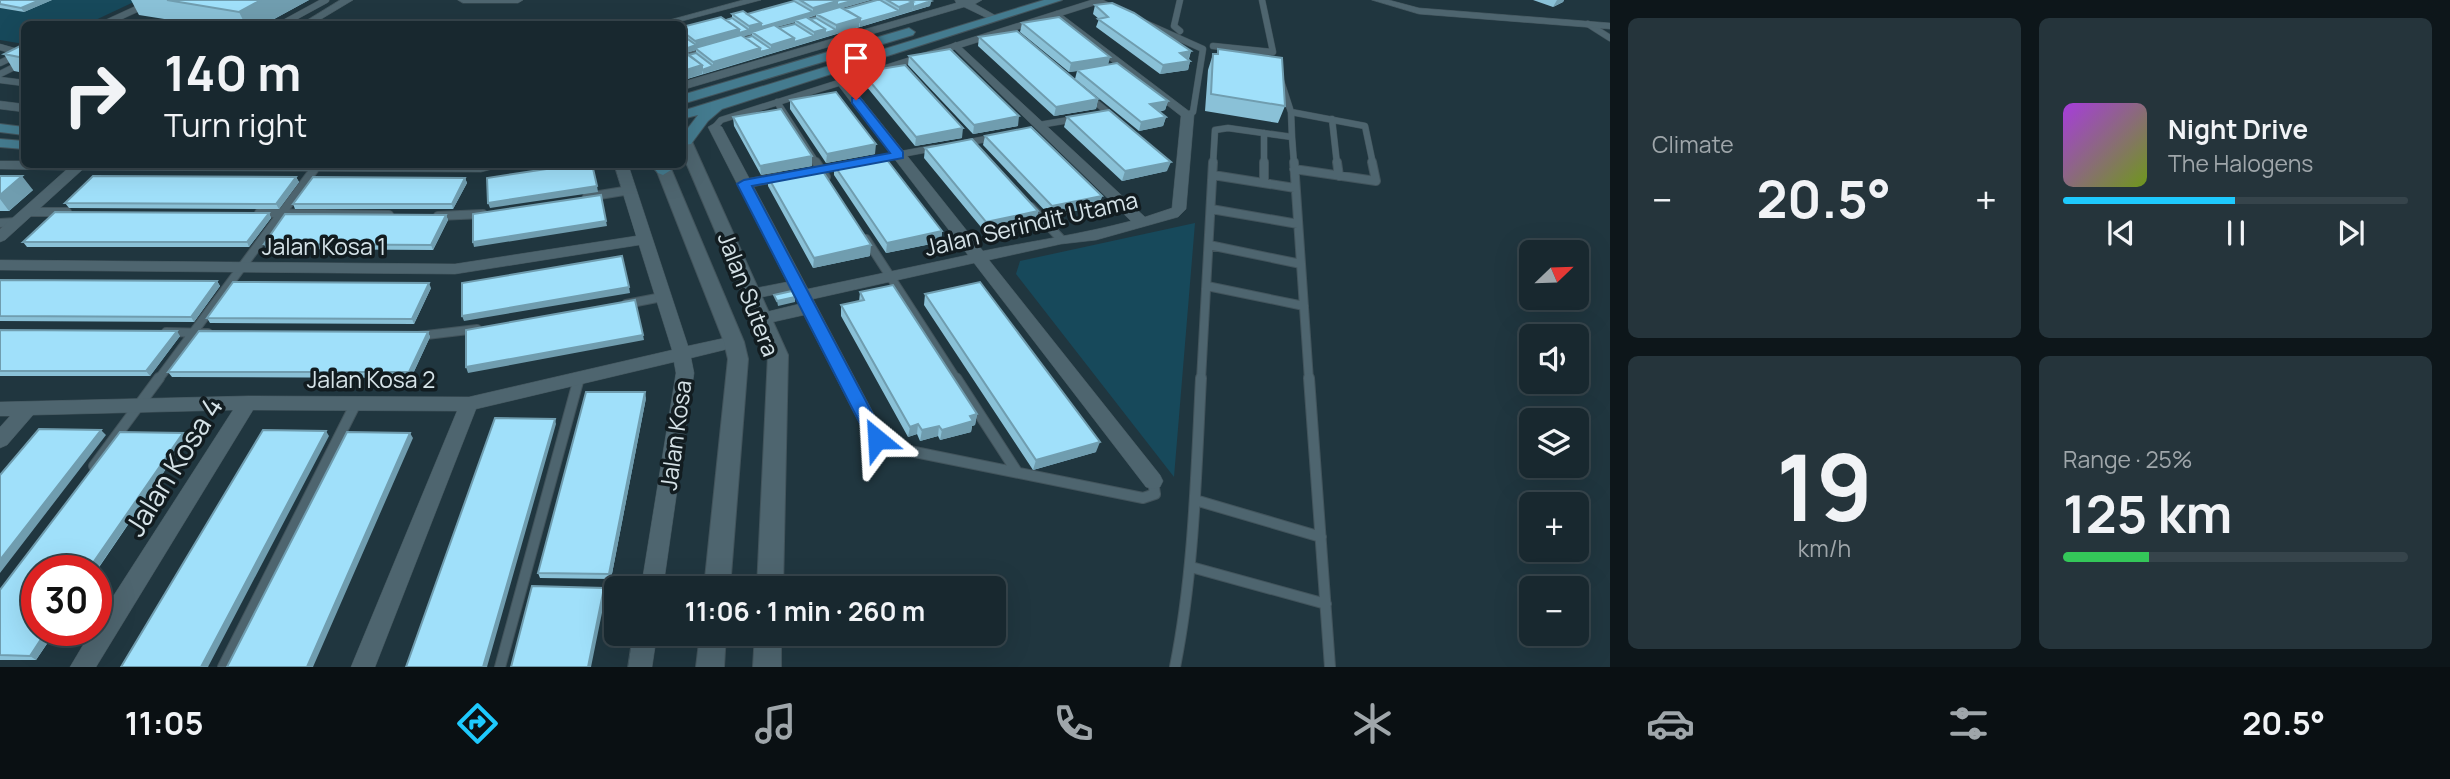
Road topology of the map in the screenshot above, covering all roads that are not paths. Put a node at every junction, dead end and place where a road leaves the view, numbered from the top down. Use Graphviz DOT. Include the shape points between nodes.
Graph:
graph roads {
  1 [pos="156,0"];
  2 [pos="326,0"];
  3 [pos="348,0"];
  4 [pos="463,0"];
  5 [pos="518,0"];
  6 [pos="756,0"];
  7 [pos="874,0"];
  8 [pos="1015,0"];
  9 [pos="1180,0"];
  10 [pos="1262,0"];
  11 [pos="1377,0"];
  12 [pos="961,2"];
  13 [pos="978,5"];
  14 [pos="1056,7"];
  15 [pos="1121,12"];
  16 [pos="1133,17"];
  17 [pos="995,19"];
  18 [pos="111,21"];
  19 [pos="288,21"];
  20 [pos="311,21"];
  21 [pos="672,21"];
  22 [pos="1588,24"];
  23 [pos="1610,26"];
  24 [pos="1009,29"];
  25 [pos="1180,31"];
  26 [pos="1019,37"];
  27 [pos="1610,38"];
  28 [pos="956,46"];
  29 [pos="1213,46"];
  30 [pos="0,47"];
  31 [pos="1273,52"];
  32 [pos="686,53"];
  33 [pos="0,63"];
  34 [pos="901,63"];
  35 [pos="21,64"];
  36 [pos="1277,64"];
  37 [pos="909,73"];
  38 [pos="0,74"];
  39 [pos="1280,76"];
  40 [pos="0,79"];
  41 [pos="21,82"];
  42 [pos="842,82"];
  43 [pos="686,84"];
  44 [pos="1077,87"];
  45 [pos="686,99"];
  46 [pos="778,102"];
  47 [pos="0,105"];
  48 [pos="722,106"];
  49 [pos="21,108"];
  50 [pos="1290,112"];
  51 [pos="1108,113"];
  52 [pos="686,114"];
  53 [pos="1094,115"];
  54 [pos="1188,117"];
  55 [pos="1080,118"];
  56 [pos="1332,119"];
  57 [pos="1118,121"];
  58 [pos="715,127"];
  59 [pos="0,128"];
  60 [pos="1037,128"];
  61 [pos="21,131"];
  62 [pos="963,132"];
  63 [pos="1264,133"];
  64 [pos="1007,135"];
  65 [pos="686,136"];
  66 [pos="1292,137"];
  67 [pos="972,141"];
  68 [pos="0,143"];
  69 [pos="686,143"];
  70 [pos="960,144"];
  71 [pos="21,145"];
  72 [pos="947,146"];
  73 [pos="981,151"];
  74 [pos="898,155"];
  75 [pos="860,162"];
  76 [pos="1,166"];
  77 [pos="21,166"];
  78 [pos="834,167"];
  79 [pos="76,168"];
  80 [pos="315,168"];
  81 [pos="622,168"];
  82 [pos="662,168"];
  83 [pos="821,169"];
  84 [pos="1294,169"];
  85 [pos="808,172"];
  86 [pos="1213,175"];
  87 [pos="782,177"];
  88 [pos="1339,177"];
  89 [pos="1264,183"];
  90 [pos="744,184"];
  91 [pos="1296,188"];
  92 [pos="630,190"];
  93 [pos="835,191"];
  94 [pos="577,199"];
  95 [pos="1025,200"];
  96 [pos="1211,209"];
  97 [pos="81,212"];
  98 [pos="497,212"];
  99 [pos="255,213"];
  100 [pos="281,213"];
  101 [pos="402,215"];
  102 [pos="429,215"];
  103 [pos="14,219"];
  104 [pos="1140,222"];
  105 [pos="1298,224"];
  106 [pos="862,233"];
  107 [pos="0,237"];
  108 [pos="646,239"];
  109 [pos="1061,239"];
  110 [pos="1209,245"];
  111 [pos="978,257"];
  112 [pos="1301,264"];
  113 [pos="0,265"];
  114 [pos="241,268"];
  115 [pos="890,276"];
  116 [pos="1207,286"];
  117 [pos="752,294"];
  118 [pos="802,296"];
  119 [pos="662,297"];
  120 [pos="614,306"];
  121 [pos="1304,306"];
  122 [pos="764,318"];
  123 [pos="484,328"];
  124 [pos="151,332"];
  125 [pos="192,332"];
  126 [pos="219,333"];
  127 [pos="405,336"];
  128 [pos="734,342"];
  129 [pos="683,354"];
  130 [pos="579,378"];
  131 [pos="248,403"];
  132 [pos="356,403"];
  133 [pos="469,404"];
  134 [pos="139,406"];
  135 [pos="28,408"];
  136 [pos="0,409"];
  137 [pos="877,439"];
  138 [pos="0,440"];
  139 [pos="90,472"];
  140 [pos="1017,472"];
  141 [pos="1153,481"];
  142 [pos="1195,500"];
  143 [pos="1321,537"];
  144 [pos="1191,567"];
  145 [pos="654,576"];
  146 [pos="719,576"];
  147 [pos="770,576"];
  148 [pos="1326,604"];
  149 [pos="643,646"];
  150 [pos="712,646"];
  151 [pos="768,646"];
  152 [pos="82,667"];
  153 [pos="223,667"];
  154 [pos="363,667"];
  155 [pos="500,667"];
  156 [pos="640,667"];
  157 [pos="710,667"];
  158 [pos="767,667"];
  159 [pos="1175,667"];
  160 [pos="1330,667"];
  1 -- 18 [label="lane"];
  2 -- 19 [label="lane"];
  3 -- 20 [label="street"];
  4 -- 5 [label="street"];
  6 -- 21 [label="street"];
  7 -- 32 [label="lane"];
  8 -- 13 [label="main road"];
  9 -- 25 [label="lane" via="1173,22"];
  10 -- 31 [label="lane"];
  11 -- 22 [label="street" via="1419,11"];
  12 -- 13 [label="street"];
  12 -- 43 [label="street"];
  13 -- 17 [label="street"];
  13 -- 45 [label="main road"];
  14 -- 15 [label="lane" via="1098,1"];
  14 -- 17 [label="main road"];
  14 -- 24 [label="lane"];
  14 -- 54 [label="street" via="1122,69"];
  16 -- 54 [label="lane" via="1203,49 1193,112"];
  17 -- 48 [label="main road"];
  22 -- 23 [label="street"];
  22 -- 27 [label="lane"];
  24 -- 26 [label="lane"];
  24 -- 28 [label="lane"];
  28 -- 34 [label="lane"];
  28 -- 60 [label="street"];
  29 -- 31 [label="lane"];
  30 -- 33 [label="lane" via="21,53"];
  31 -- 36 [label="lane"];
  34 -- 37 [label="lane"];
  34 -- 42 [label="lane"];
  35 -- 38 [label="lane"];
  39 -- 50 [label="lane"];
  40 -- 41 [label="lane"];
  42 -- 46 [label="lane"];
  42 -- 74 [label="street"];
  44 -- 51 [label="lane"];
  46 -- 58 [label="lane" via="721,120"];
  46 -- 83 [label="lane"];
  47 -- 49 [label="street"];
  48 -- 52 [label="main road"];
  48 -- 65 [label="main road"];
  50 -- 56 [label="lane"];
  50 -- 66 [label="lane"];
  51 -- 53 [label="lane"];
  51 -- 57 [label="lane"];
  54 -- 104 [label="street, Jalan Serindit Utama" via="1176,170 1178,209"];
  55 -- 60 [label="lane"];
  56 -- 88 [label="lane"];
  56 -- 88 [label="lane" via="1365,126 1377,178"];
  58 -- 90 [label="street"];
  59 -- 61 [label="main road"];
  60 -- 104 [label="street"];
  62 -- 67 [label="lane"];
  63 -- 66 [label="lane"];
  63 -- 86 [label="lane" via="1215,130"];
  63 -- 89 [label="lane"];
  64 -- 67 [label="lane"];
  66 -- 84 [label="lane"];
  67 -- 70 [label="lane"];
  67 -- 73 [label="lane"];
  68 -- 71 [label="main road"];
  69 -- 117 [label="street, Jalan Sutera"];
  72 -- 74 [label="lane"];
  74 -- 75 [label="lane"];
  74 -- 111 [label="street"];
  76 -- 77 [label="street"];
  78 -- 83 [label="lane"];
  79 -- 103 [label="street"];
  80 -- 100 [label="lane"];
  81 -- 92 [label="street, Jalan Kosa"];
  82 -- 128 [label="street, Jalan Sutera"];
  83 -- 85 [label="lane"];
  83 -- 93 [label="lane"];
  84 -- 88 [label="lane"];
  84 -- 91 [label="lane"];
  86 -- 89 [label="lane"];
  86 -- 96 [label="lane"];
  87 -- 90 [label="lane"];
  89 -- 91 [label="lane"];
  90 -- 118 [label="street"];
  91 -- 105 [label="lane"];
  92 -- 94 [label="lane"];
  92 -- 108 [label="street, Jalan Kosa"];
  95 -- 109 [label="lane"];
  96 -- 105 [label="lane"];
  96 -- 110 [label="lane"];
  97 -- 103 [label="lane"];
  98 -- 102 [label="lane"];
  99 -- 100 [label="lane"];
  100 -- 101 [label="lane"];
  100 -- 114 [label="lane"];
  103 -- 107 [label="street"];
  104 -- 109 [label="street, Jalan Serindit Utama"];
  105 -- 112 [label="lane"];
  106 -- 115 [label="lane"];
  108 -- 114 [label="street, Jalan Kosa 1" via="455,269"];
  108 -- 119 [label="street, Jalan Kosa"];
  109 -- 111 [label="street, Jalan Serindit Utama"];
  110 -- 112 [label="lane"];
  110 -- 116 [label="lane"];
  111 -- 115 [label="street, Jalan Serindit Utama"];
  111 -- 141 [label="street"];
  112 -- 121 [label="lane"];
  113 -- 114 [label="street, Jalan Kosa 1"];
  114 -- 125 [label="lane"];
  115 -- 118 [label="street, Jalan Serindit Utama"];
  115 -- 140 [label="lane"];
  116 -- 121 [label="lane"];
  116 -- 142 [label="lane"];
  117 -- 118 [label="street"];
  117 -- 122 [label="street, Jalan Sutera"];
  118 -- 122 [label="street"];
  118 -- 137 [label="street"];
  119 -- 120 [label="lane"];
  119 -- 129 [label="street, Jalan Kosa"];
  121 -- 143 [label="lane"];
  122 -- 147 [label="street, Jalan Sutera" via="778,355"];
  123 -- 127 [label="lane"];
  124 -- 125 [label="lane"];
  125 -- 126 [label="lane"];
  125 -- 134 [label="lane"];
  128 -- 129 [label="street, Jalan Kosa 2"];
  128 -- 146 [label="street, Jalan Sutera" via="738,359"];
  129 -- 130 [label="street, Jalan Kosa 2"];
  129 -- 145 [label="street, Jalan Kosa" via="685,373"];
  130 -- 133 [label="street, Jalan Kosa 2"];
  130 -- 155 [label="lane"];
  131 -- 132 [label="street, Jalan Kosa 2"];
  131 -- 134 [label="street, Jalan Kosa 2"];
  131 -- 152 [label="street, Jalan Kosa 4"];
  132 -- 133 [label="street, Jalan Kosa 2"];
  132 -- 153 [label="lane"];
  133 -- 154 [label="street"];
  134 -- 135 [label="street, Jalan Kosa 2"];
  134 -- 139 [label="lane"];
  135 -- 136 [label="street, Jalan Kosa 2"];
  135 -- 138 [label="street"];
  137 -- 140 [label="lane" via="885,446"];
  140 -- 141 [label="lane" via="1143,498 1155,494"];
  142 -- 143 [label="lane"];
  142 -- 144 [label="lane"];
  143 -- 148 [label="lane"];
  144 -- 148 [label="lane"];
  144 -- 159 [label="lane"];
  148 -- 160 [label="lane"];
  149 -- 156 [label="street"];
  150 -- 157 [label="street"];
  151 -- 158 [label="street"];
}
